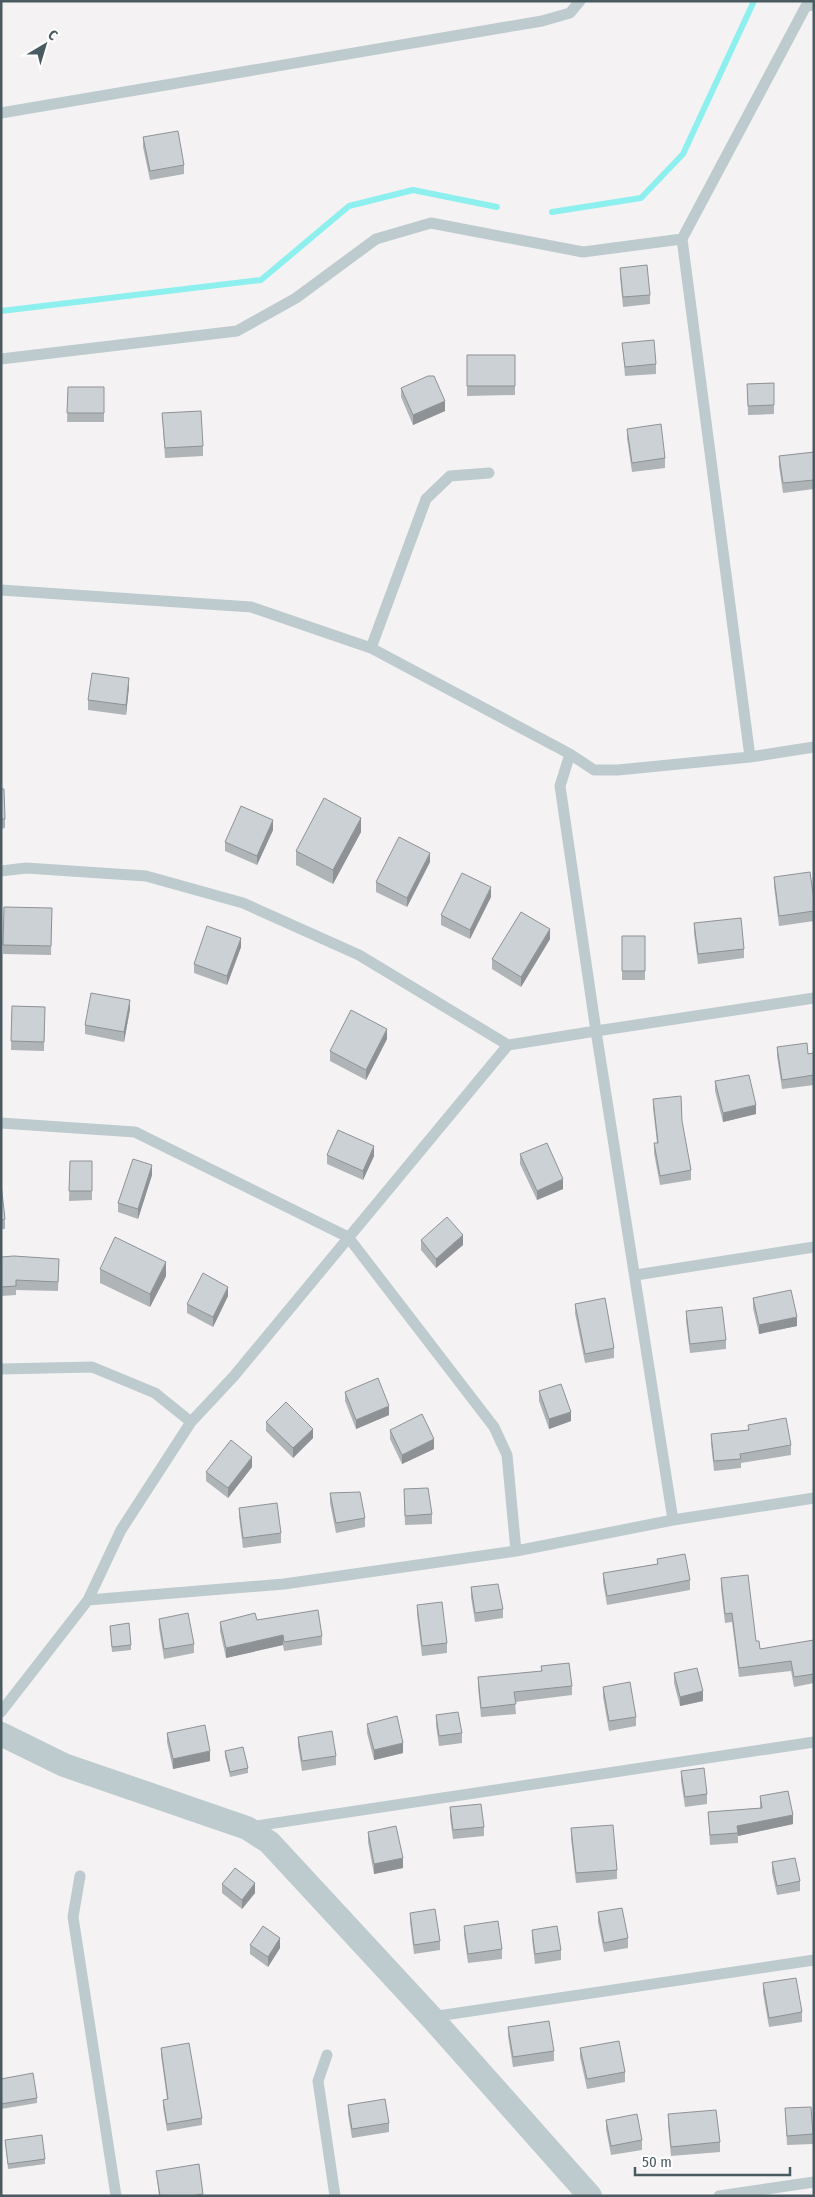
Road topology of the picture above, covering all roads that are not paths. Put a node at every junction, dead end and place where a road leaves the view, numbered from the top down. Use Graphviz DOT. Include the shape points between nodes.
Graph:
graph roads {
  1 [pos="580,1"];
  2 [pos="814,5"];
  3 [pos="1,113"];
  4 [pos="682,239"];
  5 [pos="1,359"];
  6 [pos="489,473"];
  7 [pos="1,590"];
  8 [pos="371,648"];
  9 [pos="814,747"];
  10 [pos="570,754"];
  11 [pos="750,757"];
  12 [pos="1,872"];
  13 [pos="814,998"];
  14 [pos="596,1031"];
  15 [pos="508,1045"];
  16 [pos="1,1123"];
  17 [pos="348,1237"];
  18 [pos="814,1247"];
  19 [pos="636,1275"];
  20 [pos="1,1369"];
  21 [pos="192,1422"];
  22 [pos="814,1498"];
  23 [pos="673,1520"];
  24 [pos="516,1551"];
  25 [pos="88,1600"];
  26 [pos="1,1712"];
  27 [pos="1,1734"];
  28 [pos="814,1742"];
  29 [pos="248,1828"];
  30 [pos="80,1876"];
  31 [pos="814,1960"];
  32 [pos="431,2017"];
  33 [pos="327,2055"];
  34 [pos="814,2182"];
  35 [pos="116,2196"];
  36 [pos="335,2196"];
  37 [pos="590,2196"];
  38 [pos="719,2196"];
  1 -- 3 [label="lane" via="570,13 542,21"];
  2 -- 4 [label="lane" via="806,6"];
  4 -- 5 [label="lane" via="584,252 431,223 376,239 296,298 237,331"];
  4 -- 11 [label="lane"];
  6 -- 8 [label="lane" via="450,476 426,499"];
  7 -- 8 [label="lane" via="251,607"];
  8 -- 10 [label="lane"];
  9 -- 11 [label="lane"];
  10 -- 11 [label="lane" via="594,770"];
  10 -- 14 [label="lane" via="560,786"];
  12 -- 15 [label="lane" via="26,868 146,876 243,903 359,956"];
  13 -- 14 [label="lane"];
  14 -- 15 [label="lane"];
  14 -- 19 [label="lane"];
  15 -- 17 [label="lane"];
  16 -- 17 [label="lane" via="135,1132"];
  17 -- 21 [label="lane"];
  17 -- 24 [label="lane" via="494,1427 507,1455"];
  18 -- 19 [label="lane"];
  19 -- 23 [label="lane"];
  20 -- 21 [label="lane" via="92,1367 155,1393"];
  21 -- 25 [label="lane" via="122,1530"];
  22 -- 23 [label="lane"];
  23 -- 24 [label="lane"];
  24 -- 25 [label="lane" via="284,1584"];
  25 -- 26 [label="lane"];
  27 -- 29 [label="street" via="64,1765"];
  28 -- 29 [label="lane"];
  29 -- 32 [label="street" via="269,1842"];
  30 -- 35 [label="lane" via="73,1917"];
  31 -- 32 [label="lane"];
  32 -- 37 [label="street"];
  33 -- 36 [label="lane" via="318,2082"];
  34 -- 38 [label="lane"];
}
